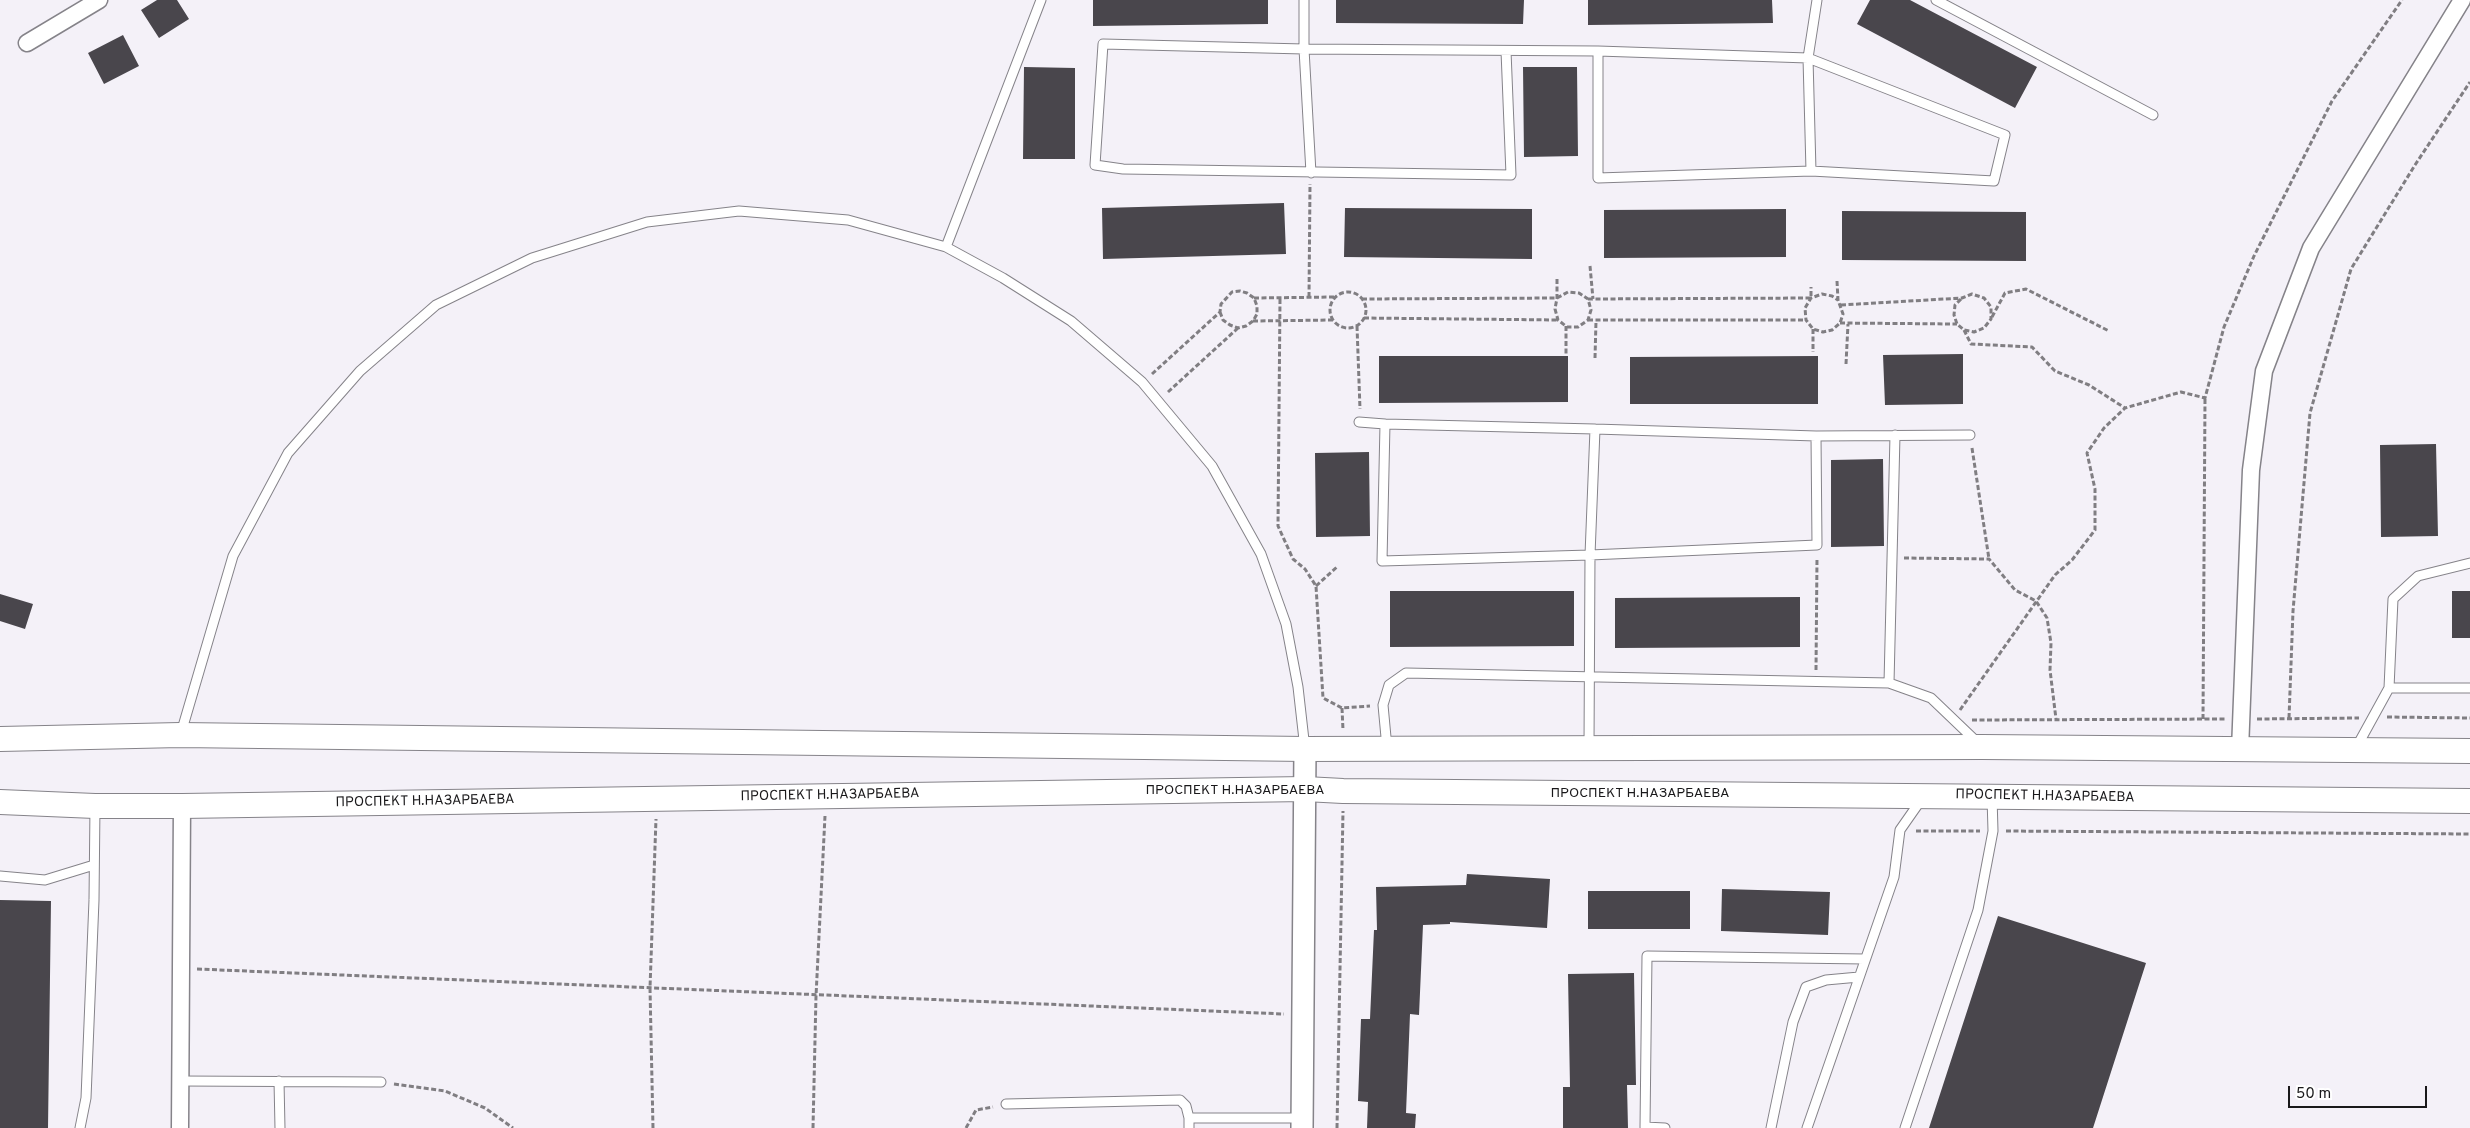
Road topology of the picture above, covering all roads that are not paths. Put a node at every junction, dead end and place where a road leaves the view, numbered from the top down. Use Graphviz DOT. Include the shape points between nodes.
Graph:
graph roads {
  1 [pos="99,0"];
  2 [pos="1041,0"];
  3 [pos="1304,0"];
  4 [pos="1817,0"];
  5 [pos="1936,0"];
  6 [pos="2462,0"];
  7 [pos="27,43"];
  8 [pos="1304,49"];
  9 [pos="1506,50"];
  10 [pos="1598,50"];
  11 [pos="1808,58"];
  12 [pos="2153,115"];
  13 [pos="1811,171"];
  14 [pos="1310,173"];
  15 [pos="946,247"];
  16 [pos="1359,422"];
  17 [pos="1385,424"];
  18 [pos="1595,429"];
  19 [pos="1970,435"];
  20 [pos="1816,436"];
  21 [pos="1895,436"];
  22 [pos="1590,555"];
  23 [pos="2470,563"];
  24 [pos="1589,677"];
  25 [pos="1890,683"];
  26 [pos="2389,688"];
  27 [pos="2470,688"];
  28 [pos="180,736"];
  29 [pos="0,739"];
  30 [pos="1982,747"];
  31 [pos="1305,749"];
  32 [pos="1387,749"];
  33 [pos="1589,749"];
  34 [pos="2240,750"];
  35 [pos="2354,751"];
  36 [pos="2470,751"];
  37 [pos="1305,789"];
  38 [pos="1924,796"];
  39 [pos="1992,796"];
  40 [pos="2470,801"];
  41 [pos="0,802"];
  42 [pos="95,806"];
  43 [pos="182,806"];
  44 [pos="94,865"];
  45 [pos="0,876"];
  46 [pos="1865,959"];
  47 [pos="1859,978"];
  48 [pos="180,1081"];
  49 [pos="279,1081"];
  50 [pos="382,1082"];
  51 [pos="1006,1104"];
  52 [pos="1188,1118"];
  53 [pos="1302,1123"];
  54 [pos="80,1128"];
  55 [pos="180,1128"];
  56 [pos="280,1128"];
  57 [pos="1189,1128"];
  58 [pos="1665,1128"];
  59 [pos="1771,1128"];
  60 [pos="1807,1128"];
  61 [pos="1906,1128"];
  1 -- 7 [label="street"];
  2 -- 15 [label="lane"];
  3 -- 8 [label="lane"];
  4 -- 11 [label="lane"];
  5 -- 12 [label="lane"];
  6 -- 34 [label="street" via="2311,248 2264,371 2251,470"];
  8 -- 9 [label="lane"];
  8 -- 14 [label="lane"];
  8 -- 14 [label="lane" via="1103,44 1095,165 1123,169"];
  9 -- 10 [label="lane"];
  9 -- 14 [label="lane" via="1511,175"];
  10 -- 11 [label="lane"];
  10 -- 13 [label="lane" via="1598,178"];
  11 -- 13 [label="lane"];
  11 -- 13 [label="lane" via="2005,135 1994,181"];
  15 -- 28 [label="lane" via="848,220 739,211 647,222 532,258 436,305 360,371 288,453 233,556"];
  15 -- 31 [label="lane" via="1071,321 1142,382 1212,466 1261,554 1286,624"];
  16 -- 17 [label="lane"];
  17 -- 18 [label="lane"];
  17 -- 22 [label="lane" via="1382,561"];
  18 -- 20 [label="lane"];
  18 -- 22 [label="lane"];
  19 -- 21 [label="lane"];
  20 -- 21 [label="lane"];
  20 -- 22 [label="lane" via="1817,545"];
  21 -- 25 [label="lane"];
  22 -- 24 [label="lane"];
  23 -- 26 [label="lane" via="2418,576 2393,599"];
  24 -- 25 [label="lane"];
  24 -- 32 [label="lane" via="1406,673 1389,685 1383,705"];
  24 -- 33 [label="lane"];
  25 -- 30 [label="lane" via="1931,698"];
  26 -- 27 [label="lane"];
  26 -- 35 [label="lane"];
  28 -- 29 [label="main road"];
  28 -- 31 [label="main road"];
  30 -- 33 [label="main road"];
  30 -- 34 [label="main road"];
  31 -- 32 [label="main road"];
  31 -- 37 [label="street"];
  32 -- 33 [label="main road"];
  34 -- 35 [label="main road"];
  35 -- 36 [label="main road"];
  37 -- 38 [label="main road, ПРОСПЕКТ Н.НАЗАРБАЕВА"];
  37 -- 43 [label="main road, ПРОСПЕКТ Н.НАЗАРБАЕВА"];
  37 -- 53 [label="street"];
  38 -- 39 [label="main road, ПРОСПЕКТ Н.НАЗАРБАЕВА"];
  38 -- 46 [label="lane" via="1900,830 1894,877"];
  39 -- 40 [label="main road, ПРОСПЕКТ Н.НАЗАРБАЕВА"];
  39 -- 61 [label="lane" via="1992,831 1978,910"];
  41 -- 42 [label="main road, ПРОСПЕКТ Н.НАЗАРБАЕВА"];
  42 -- 43 [label="main road, ПРОСПЕКТ Н.НАЗАРБАЕВА"];
  42 -- 44 [label="lane"];
  43 -- 48 [label="street"];
  44 -- 45 [label="lane" via="45,880"];
  44 -- 54 [label="lane" via="86,1098"];
  46 -- 47 [label="lane"];
  46 -- 58 [label="lane" via="1647,956 1645,1127"];
  47 -- 59 [label="lane" via="1826,980 1806,987 1793,1022"];
  47 -- 60 [label="lane"];
  48 -- 49 [label="lane"];
  48 -- 55 [label="street"];
  49 -- 50 [label="lane"];
  49 -- 56 [label="lane"];
  51 -- 52 [label="lane" via="1180,1100 1186,1106"];
  52 -- 53 [label="lane"];
  52 -- 57 [label="lane"];
}
